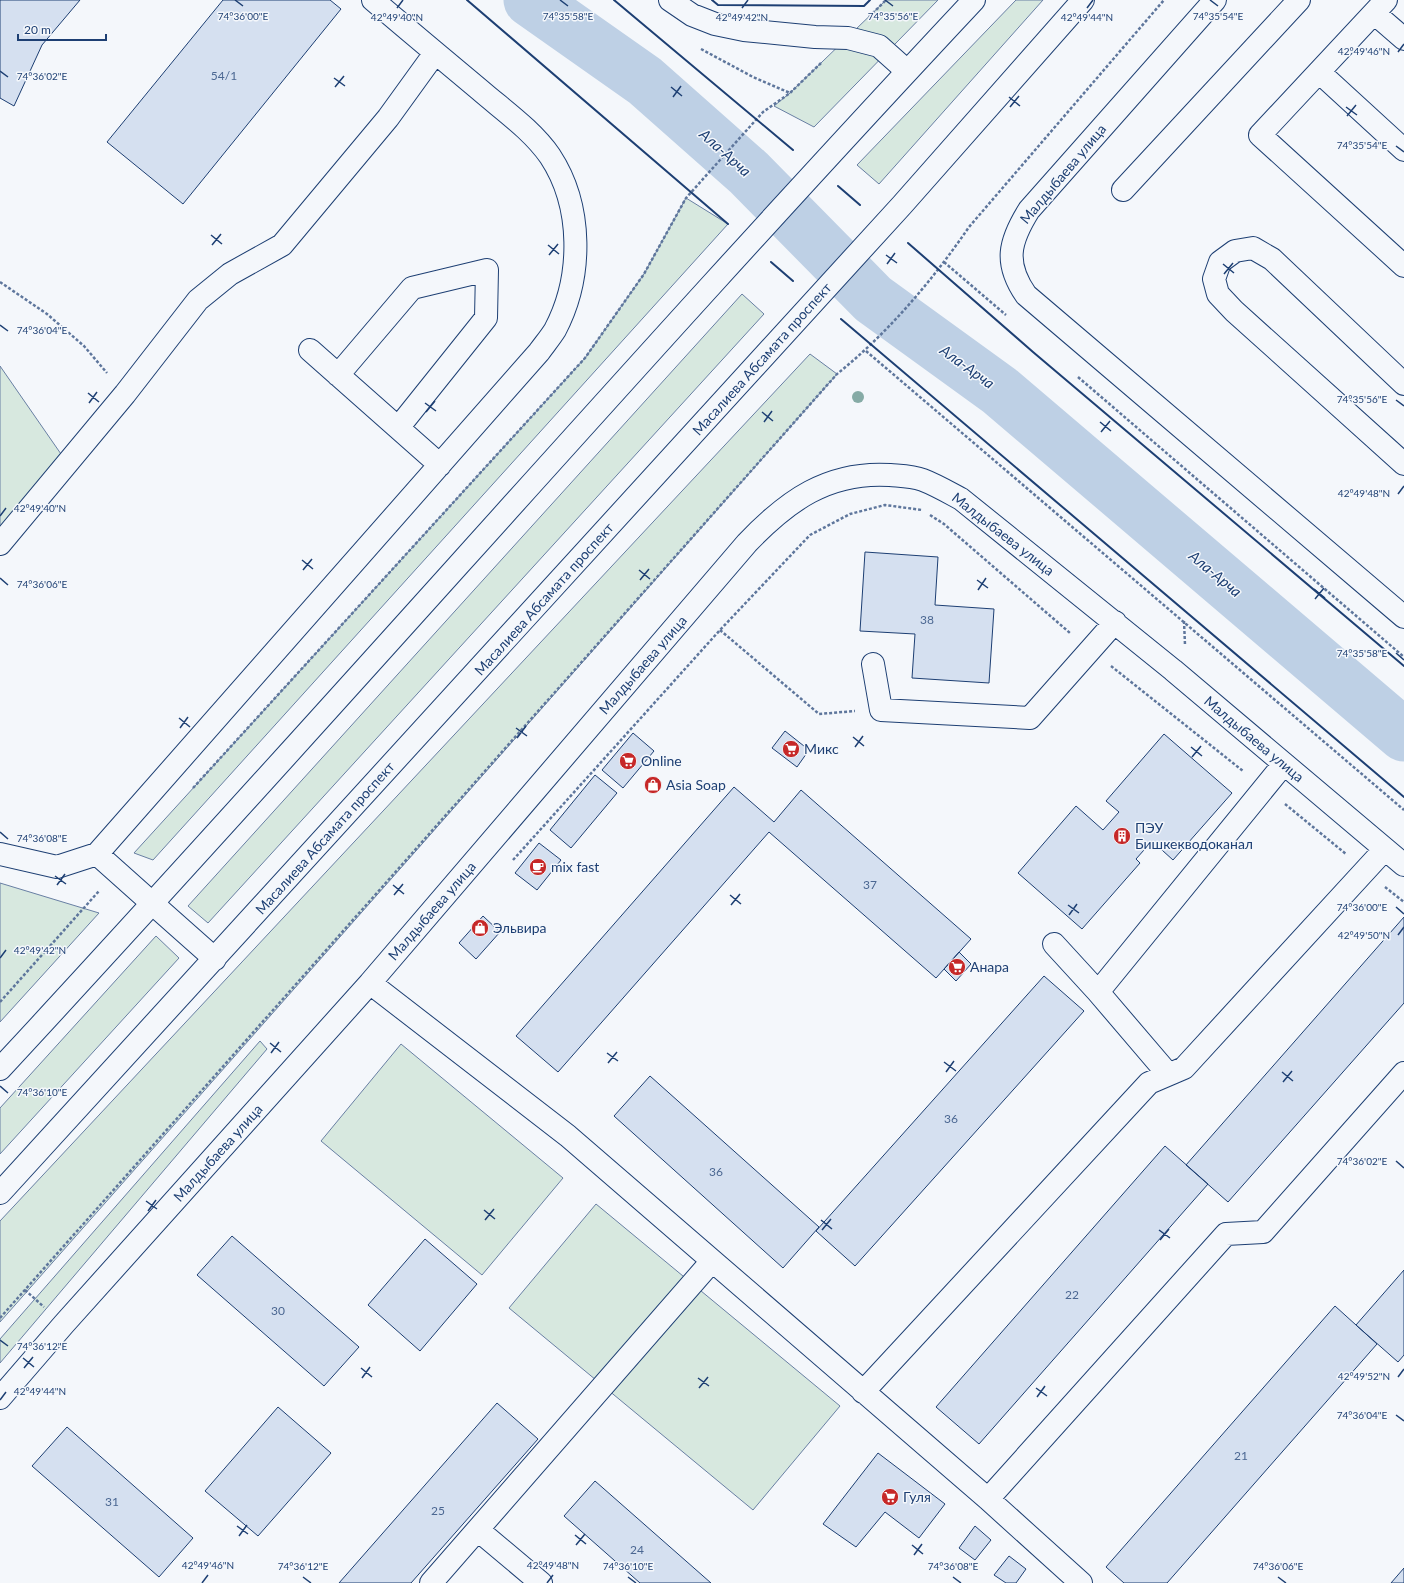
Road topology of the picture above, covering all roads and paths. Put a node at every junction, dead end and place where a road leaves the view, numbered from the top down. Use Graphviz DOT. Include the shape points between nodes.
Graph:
graph roads {
  1 [pos="373,0"];
  2 [pos="670,0"];
  3 [pos="974,0"];
  4 [pos="1083,0"];
  5 [pos="1164,0"];
  6 [pos="1215,0"];
  7 [pos="1299,0"];
  8 [pos="1380,6"];
  9 [pos="1404,39"];
  10 [pos="435,53"];
  11 [pos="907,71"];
  12 [pos="1318,72"];
  13 [pos="764,112"];
  14 [pos="1404,150"];
  15 [pos="1123,190"];
  16 [pos="944,262"];
  17 [pos="1404,266"];
  18 [pos="0,282"];
  19 [pos="1008,316"];
  20 [pos="310,350"];
  21 [pos="866,351"];
  22 [pos="1073,373"];
  23 [pos="338,375"];
  24 [pos="1404,384"];
  25 [pos="125,394"];
  26 [pos="398,428"];
  27 [pos="1404,464"];
  28 [pos="440,465"];
  29 [pos="0,544"];
  30 [pos="1404,617"];
  31 [pos="1184,621"];
  32 [pos="1115,622"];
  33 [pos="720,630"];
  34 [pos="1185,647"];
  35 [pos="1090,650"];
  36 [pos="1404,657"];
  37 [pos="873,664"];
  38 [pos="881,710"];
  39 [pos="1283,765"];
  40 [pos="1265,788"];
  41 [pos="188,794"];
  42 [pos="1404,810"];
  43 [pos="1385,849"];
  44 [pos="0,854"];
  45 [pos="97,854"];
  46 [pos="510,864"];
  47 [pos="1404,865"];
  48 [pos="1366,871"];
  49 [pos="117,872"];
  50 [pos="1404,902"];
  51 [pos="153,904"];
  52 [pos="1054,944"];
  53 [pos="215,958"];
  54 [pos="370,983"];
  55 [pos="1098,992"];
  56 [pos="0,1002"];
  57 [pos="0,1069"];
  58 [pos="1404,1073"];
  59 [pos="1168,1074"];
  60 [pos="0,1193"];
  61 [pos="712,1261"];
  62 [pos="24,1290"];
  63 [pos="47,1310"];
  64 [pos="0,1318"];
  65 [pos="863,1392"];
  66 [pos="0,1398"];
  67 [pos="988,1499"];
  68 [pos="478,1530"];
  69 [pos="431,1583"];
  70 [pos="541,1583"];
  71 [pos="1081,1583"];
  1 -- 10 [label="main road"];
  2 -- 11 [label="main road" via="692,15 715,24 752,31 848,38 879,46"];
  3 -- 11 [label="main road"];
  4 -- 53 [label="main road, Масалиева Абсамата проспект" via="902,205"];
  5 -- 16 [label="path" via="969,227"];
  6 -- 30 [label="main road, Малдыбаева улица" via="1029,210 1018,227 1012,245 1015,280 1026,295"];
  7 -- 15 [label="main road"];
  8 -- 9 [label="main road"];
  8 -- 12 [label="main road"];
  10 -- 25 [label="main road" via="388,118 282,245 230,274 198,300"];
  10 -- 28 [label="main road" via="517,121 549,155 561,176 576,241 570,287 554,330 539,352"];
  11 -- 51 [label="main road" via="719,274"];
  12 -- 14 [label="main road"];
  12 -- 17 [label="main road" via="1260,135"];
  13 -- 41 [label="path" via="686,198 644,274 585,358"];
  16 -- 19 [label="path"];
  16 -- 21 [label="path"];
  18 -- 25 [label="path" via="47,314 84,346"];
  20 -- 23 [label="main road"];
  21 -- 31 [label="path"];
  21 -- 62 [label="path" via="837,374"];
  22 -- 36 [label="path"];
  23 -- 26 [label="main road"];
  23 -- 26 [label="main road" via="412,288 487,270 486,318"];
  24 -- 27 [label="main road" via="1272,259 1253,248 1235,251 1220,262 1214,279 1218,294"];
  25 -- 29 [label="main road"];
  26 -- 28 [label="main road"];
  28 -- 45 [label="main road"];
  31 -- 34 [label="path"];
  31 -- 42 [label="path"];
  32 -- 35 [label="main road"];
  32 -- 39 [label="main road, Малдыбаева улица"];
  32 -- 54 [label="main road, Малдыбаева улица" via="971,507 943,489 922,480 875,474 829,483 810,491 770,518 747,543"];
  33 -- 35 [label="path" via="810,535 850,514 885,505 923,510 944,524"];
  33 -- 38 [label="path" via="819,714"];
  33 -- 46 [label="path"];
  35 -- 38 [label="main road" via="1030,718"];
  35 -- 40 [label="path"];
  37 -- 38 [label="main road"];
  39 -- 40 [label="main road"];
  39 -- 43 [label="main road, Малдыбаева улица"];
  40 -- 48 [label="path"];
  40 -- 55 [label="main road"];
  43 -- 47 [label="main road, Малдыбаева улица"];
  43 -- 48 [label="main road"];
  44 -- 45 [label="main road" via="57,867"];
  45 -- 49 [label="main road"];
  48 -- 50 [label="path"];
  48 -- 59 [label="main road" via="1184,1068"];
  49 -- 51 [label="main road"];
  49 -- 56 [label="path"];
  51 -- 53 [label="main road"];
  51 -- 57 [label="main road"];
  52 -- 55 [label="main road"];
  53 -- 60 [label="main road, Масалиева Абсамата проспект"];
  54 -- 61 [label="main road" via="568,1136"];
  54 -- 66 [label="main road, Малдыбаева улица"];
  55 -- 59 [label="main road"];
  58 -- 67 [label="main road" via="1263,1232 1226,1234"];
  59 -- 65 [label="main road" via="1149,1083"];
  61 -- 65 [label="main road"];
  61 -- 68 [label="main road"];
  62 -- 63 [label="path"];
  62 -- 64 [label="path"];
  65 -- 67 [label="main road"];
  67 -- 71 [label="main road"];
  68 -- 69 [label="main road"];
  68 -- 70 [label="main road"];
}
